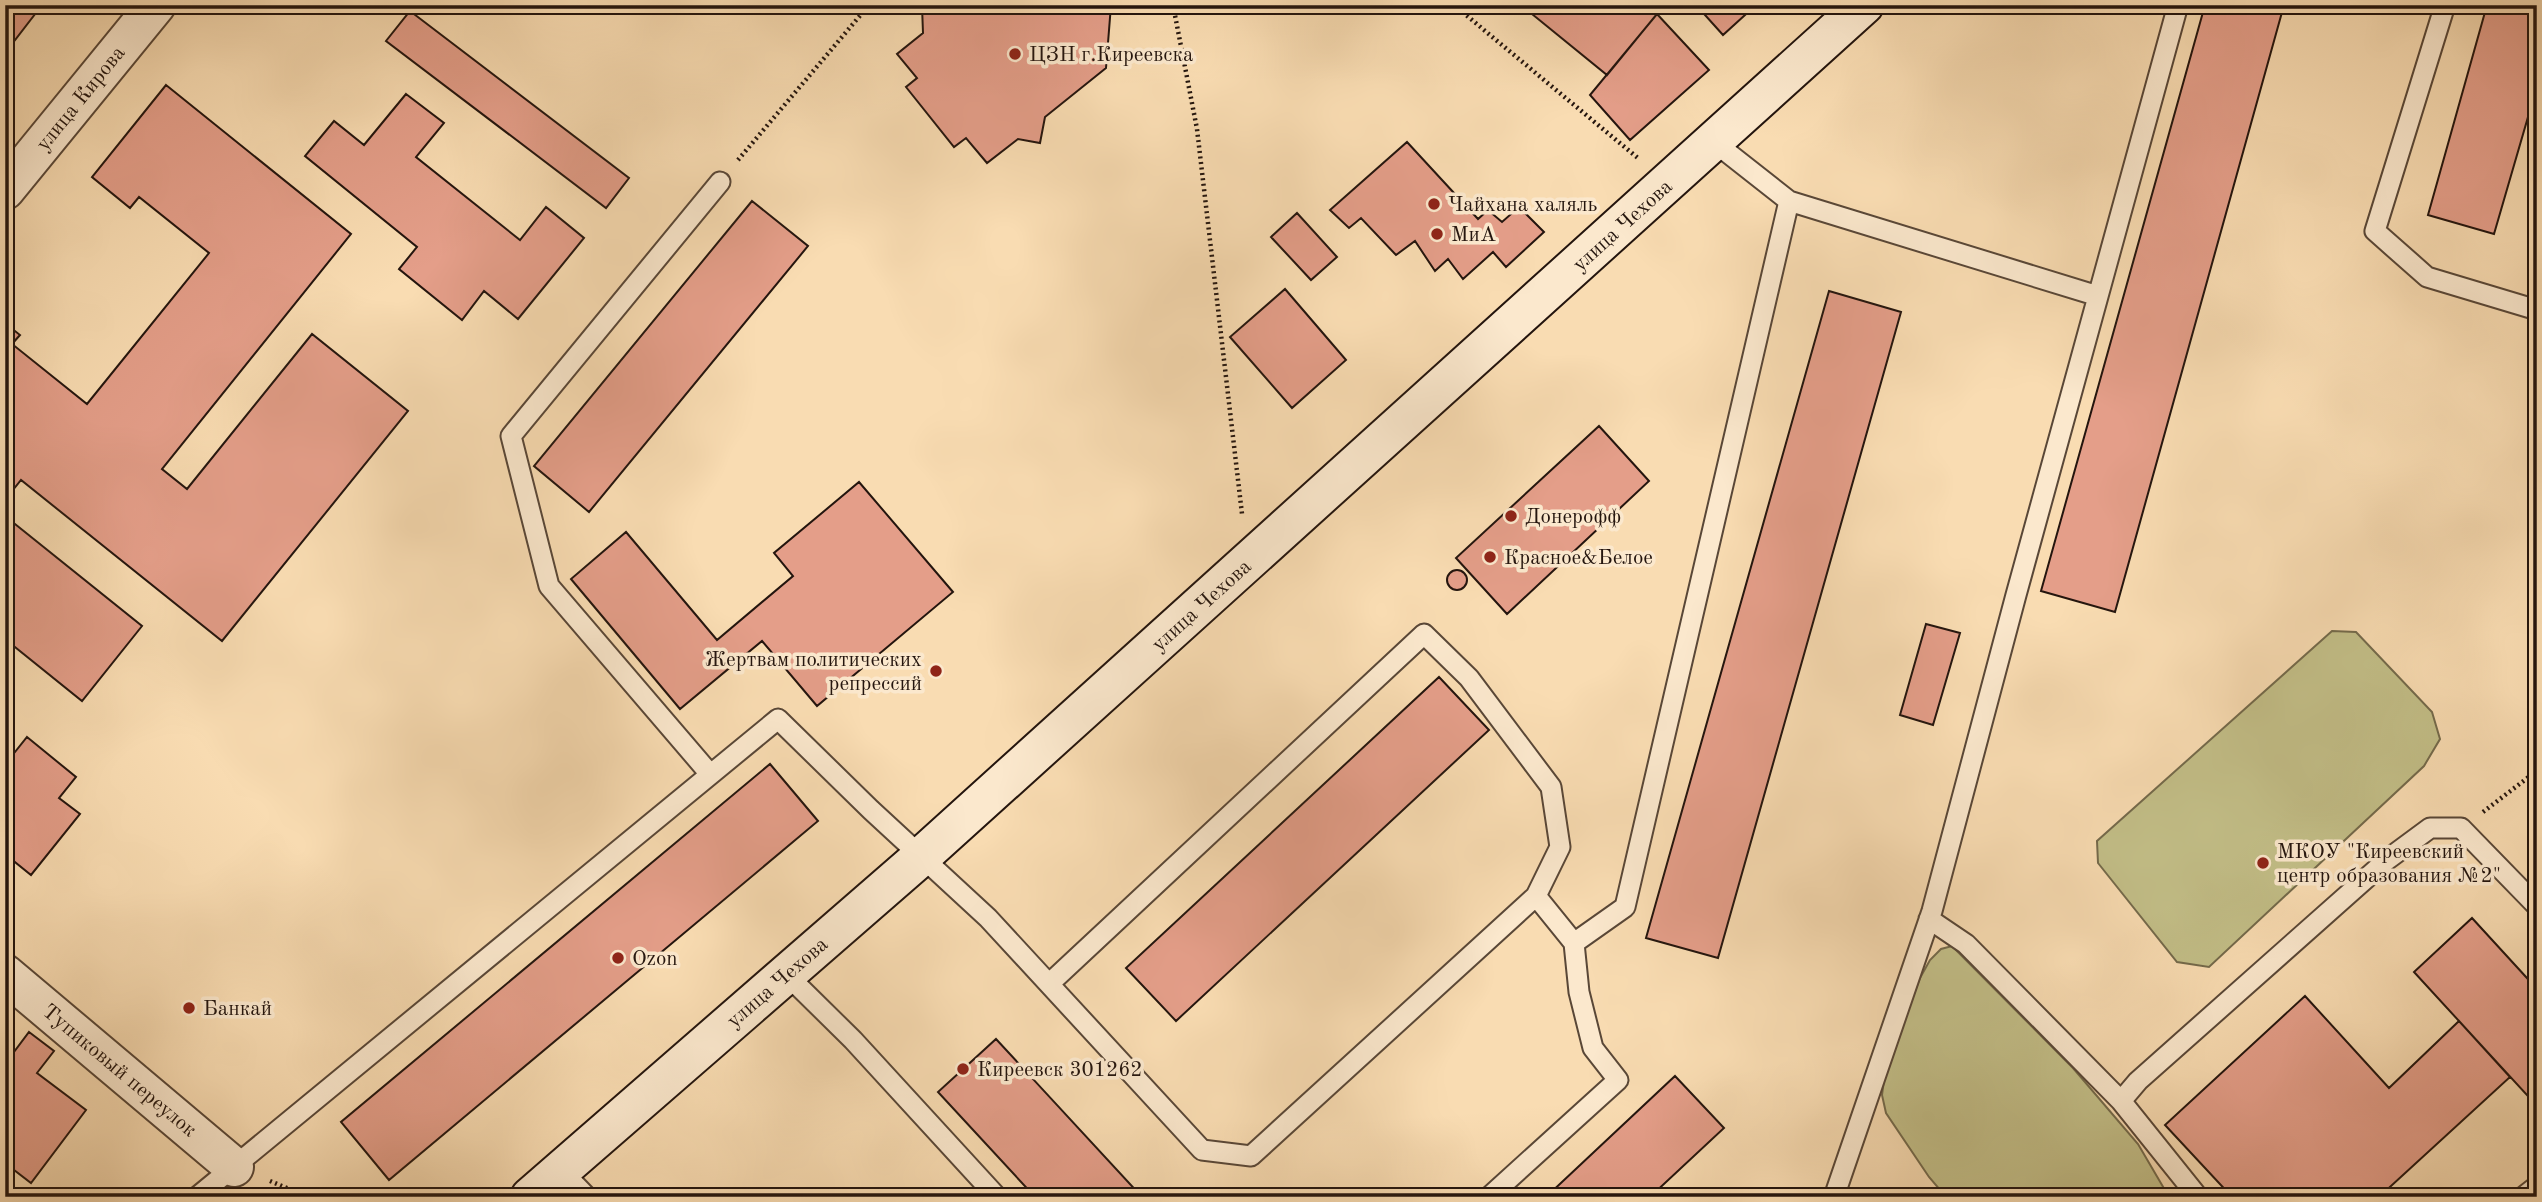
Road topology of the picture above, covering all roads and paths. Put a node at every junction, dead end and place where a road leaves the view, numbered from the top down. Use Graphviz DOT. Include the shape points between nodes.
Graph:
graph roads {
  1 [pos="156,5"];
  2 [pos="869,5"];
  3 [pos="1173,5"];
  4 [pos="1454,5"];
  5 [pos="1864,5"];
  6 [pos="2178,5"];
  7 [pos="2445,5"];
  8 [pos="1714,142"];
  9 [pos="1641,160"];
  10 [pos="720,182"];
  11 [pos="5,190"];
  12 [pos="1789,201"];
  13 [pos="2098,296"];
  14 [pos="2537,310"];
  15 [pos="1242,514"];
  16 [pos="710,774"];
  17 [pos="2537,783"];
  18 [pos="2461,828"];
  19 [pos="922,856"];
  20 [pos="1536,896"];
  21 [pos="2537,906"];
  22 [pos="1929,919"];
  23 [pos="1574,943"];
  24 [pos="5,974"];
  25 [pos="786,974"];
  26 [pos="1050,983"];
  27 [pos="2121,1101"];
  28 [pos="234,1167"];
  29 [pos="560,1169"];
  30 [pos="2537,1186"];
  31 [pos="197,1197"];
  32 [pos="530,1197"];
  33 [pos="587,1197"];
  34 [pos="997,1197"];
  35 [pos="1489,1197"];
  36 [pos="1834,1197"];
  37 [pos="2198,1197"];
  38 [pos="2524,1197"];
  1 -- 11 [label="main road, улица Кирова"];
  2 -- 10 [label="path"];
  3 -- 15 [label="path" via="1197,129"];
  4 -- 9 [label="path"];
  5 -- 8 [label="main road, улица Чехова"];
  6 -- 13 [label="lane"];
  7 -- 14 [label="lane" via="2375,231 2427,277"];
  8 -- 12 [label="lane"];
  8 -- 19 [label="main road, улица Чехова"];
  10 -- 16 [label="lane" via="510,436 548,586"];
  12 -- 13 [label="lane"];
  12 -- 23 [label="lane" via="1625,907"];
  13 -- 22 [label="lane"];
  16 -- 19 [label="lane" via="778,719"];
  16 -- 28 [label="lane"];
  17 -- 18 [label="path" via="2530,776"];
  18 -- 21 [label="lane"];
  18 -- 27 [label="lane" via="2430,828 2388,859"];
  19 -- 25 [label="main road, улица Чехова"];
  19 -- 26 [label="lane"];
  20 -- 23 [label="lane"];
  20 -- 26 [label="lane" via="1251,1156 1202,1150"];
  20 -- 26 [label="lane" via="1560,846 1551,787 1469,678 1424,634"];
  22 -- 27 [label="lane" via="1966,944"];
  22 -- 36 [label="lane"];
  23 -- 35 [label="lane" via="1579,992 1593,1048 1618,1080"];
  24 -- 28 [label="main road, Тупиковый переулок"];
  25 -- 29 [label="main road, улица Чехова"];
  25 -- 34 [label="lane"];
  27 -- 37 [label="lane"];
  28 -- 31 [label="lane"];
  29 -- 32 [label="main road, улица Чехова"];
  29 -- 33 [label="lane"];
  30 -- 38 [label="lane"];
}
